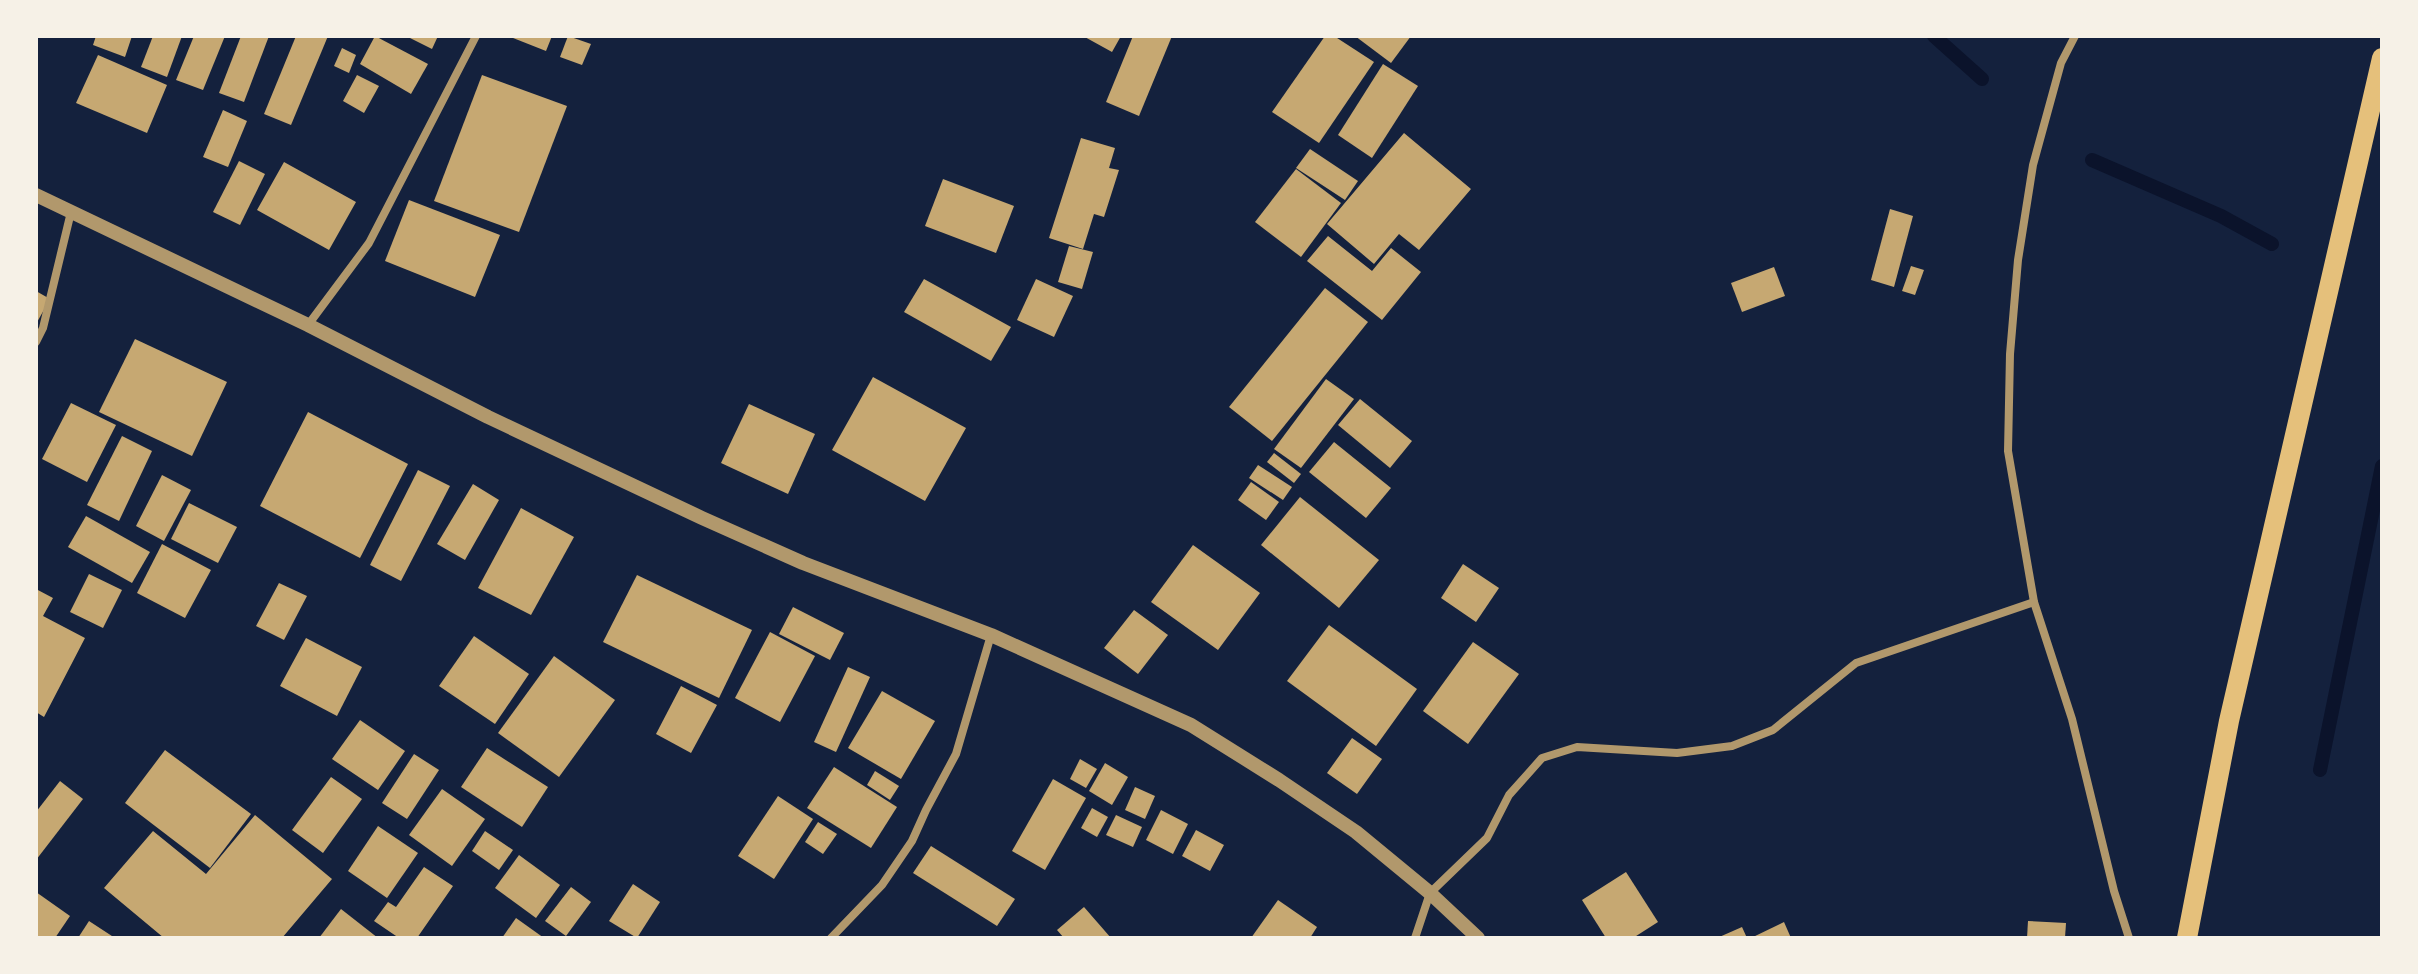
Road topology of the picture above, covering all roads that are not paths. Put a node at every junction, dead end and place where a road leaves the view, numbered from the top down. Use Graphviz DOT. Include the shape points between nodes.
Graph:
graph roads {
  1 [pos="476,36"];
  2 [pos="2075,36"];
  3 [pos="2382,58"];
  4 [pos="36,195"];
  5 [pos="71,212"];
  6 [pos="308,325"];
  7 [pos="36,342"];
  8 [pos="2034,602"];
  9 [pos="991,635"];
  10 [pos="1430,893"];
  11 [pos="831,938"];
  12 [pos="1415,938"];
  13 [pos="1478,938"];
  14 [pos="2129,938"];
  15 [pos="2187,938"];
  1 -- 6 [label="street" via="369,243"];
  2 -- 8 [label="street" via="2061,63 2033,165 2010,354 2008,451"];
  3 -- 15 [label="main road" via="2229,721"];
  4 -- 5 [label="street"];
  5 -- 6 [label="street"];
  5 -- 7 [label="street"];
  6 -- 9 [label="street" via="702,518"];
  8 -- 10 [label="street" via="1856,663 1773,730 1732,746 1677,753 1577,747 1542,758 1509,795 1487,838"];
  8 -- 14 [label="street" via="2072,719"];
  9 -- 10 [label="street" via="1191,725 1356,832"];
  9 -- 11 [label="street" via="956,754 912,841 882,885"];
  10 -- 12 [label="street"];
  10 -- 13 [label="street"];
}
